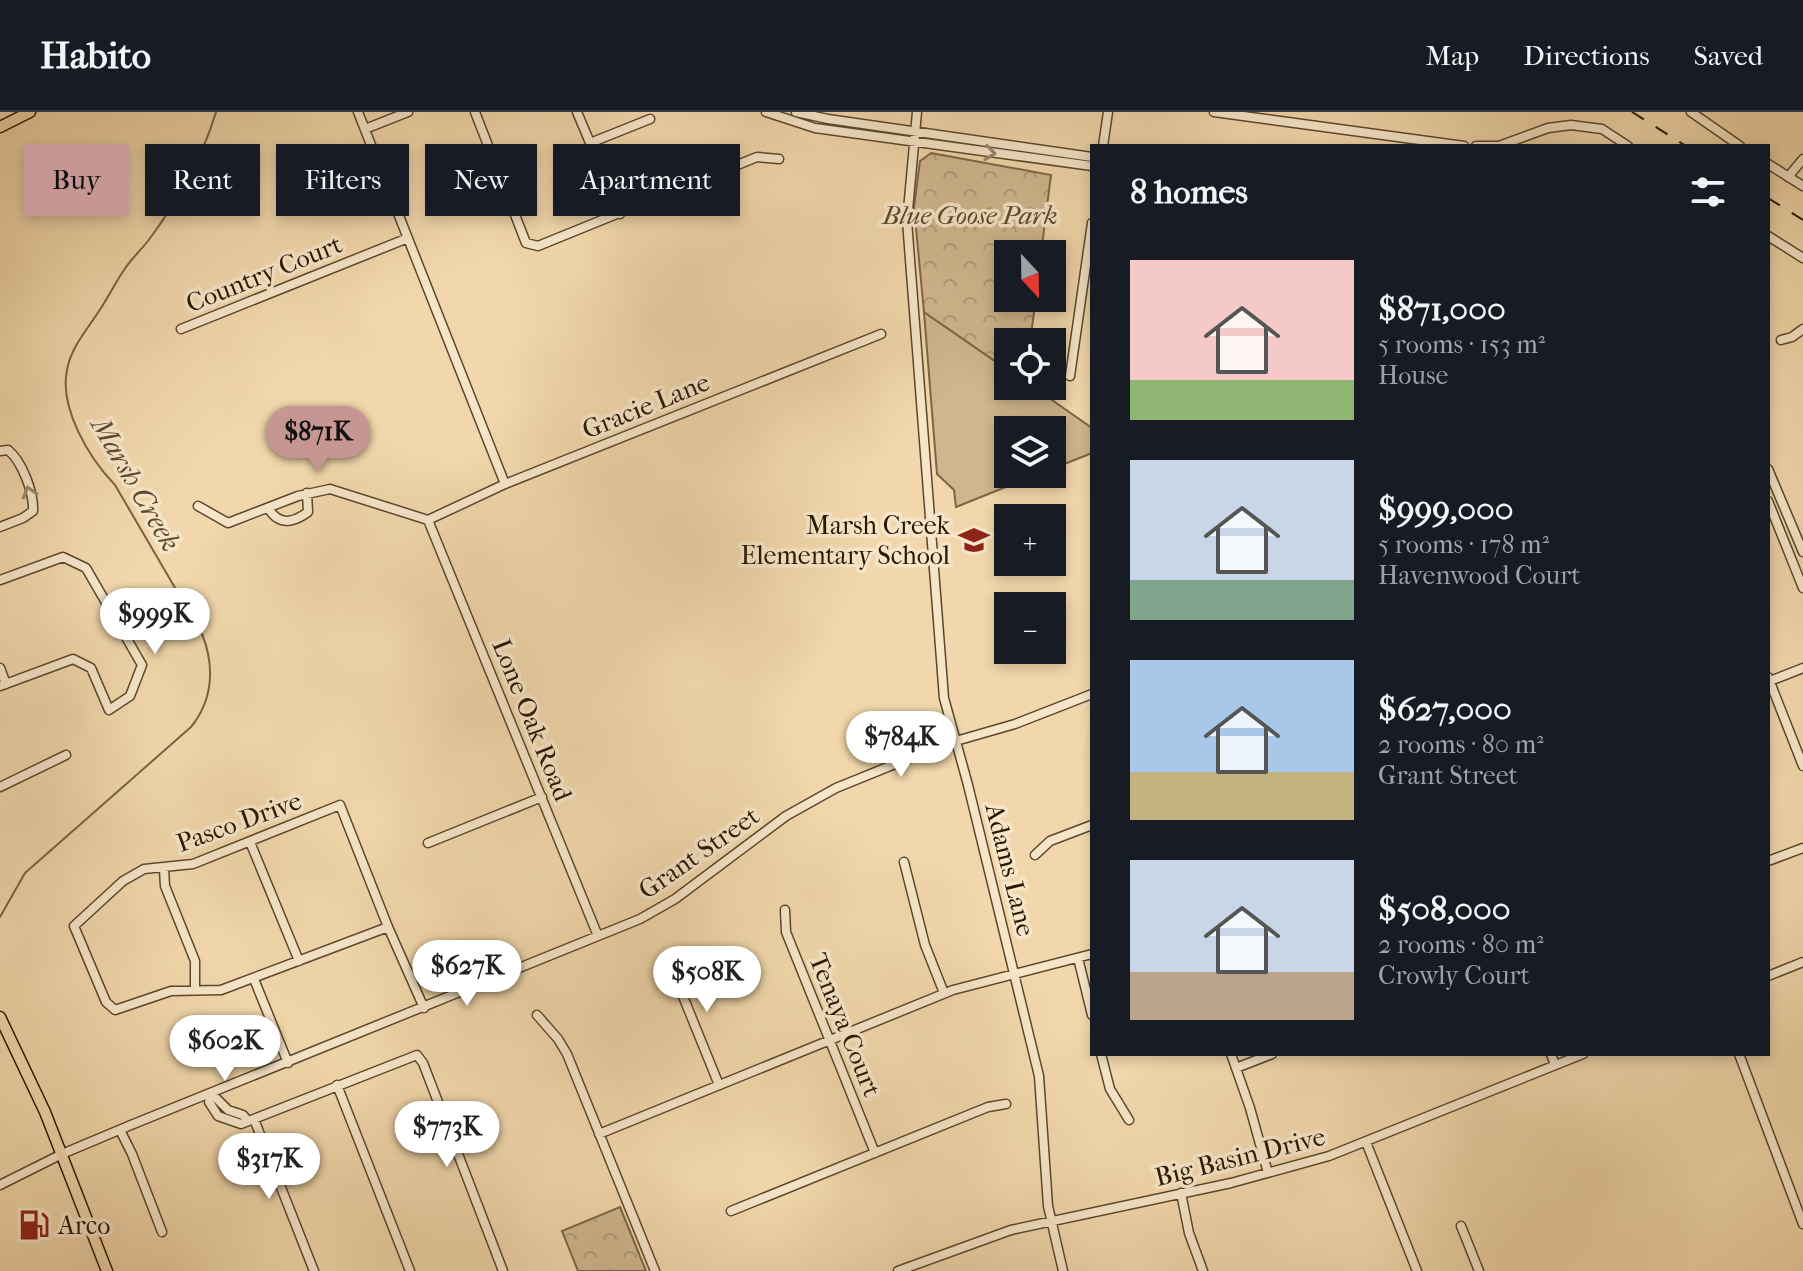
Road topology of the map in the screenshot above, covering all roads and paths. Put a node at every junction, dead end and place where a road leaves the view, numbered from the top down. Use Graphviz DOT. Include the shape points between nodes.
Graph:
graph roads {
  1 [pos="30,112"];
  2 [pos="358,112"];
  3 [pos="408,112"];
  4 [pos="475,112"];
  5 [pos="577,112"];
  6 [pos="766,112"];
  7 [pos="796,112"];
  8 [pos="917,112"];
  9 [pos="1108,112"];
  10 [pos="1214,112"];
  11 [pos="1691,112"];
  12 [pos="1270,116"];
  13 [pos="650,119"];
  14 [pos="0,127"];
  15 [pos="365,129"];
  16 [pos="914,131"];
  17 [pos="912,142"];
  18 [pos="590,143"];
  19 [pos="1103,144"];
  20 [pos="1451,144"];
  21 [pos="1504,144"];
  22 [pos="1625,144"];
  23 [pos="1737,144"];
  24 [pos="1090,157"];
  25 [pos="779,159"];
  26 [pos="1803,159"];
  27 [pos="740,164"];
  28 [pos="1770,165"];
  29 [pos="1090,166"];
  30 [pos="1788,177"];
  31 [pos="1803,186"];
  32 [pos="615,216"];
  33 [pos="1770,237"];
  34 [pos="408,238"];
  35 [pos="1090,240"];
  36 [pos="1803,258"];
  37 [pos="181,329"];
  38 [pos="1803,329"];
  39 [pos="881,334"];
  40 [pos="1781,340"];
  41 [pos="1070,376"];
  42 [pos="0,451"];
  43 [pos="1770,474"];
  44 [pos="505,484"];
  45 [pos="307,493"];
  46 [pos="198,506"];
  47 [pos="1770,506"];
  48 [pos="268,508"];
  49 [pos="428,520"];
  50 [pos="0,527"];
  51 [pos="1803,552"];
  52 [pos="0,580"];
  53 [pos="1803,588"];
  54 [pos="0,668"];
  55 [pos="1803,668"];
  56 [pos="1770,679"];
  57 [pos="1770,682"];
  58 [pos="3,685"];
  59 [pos="1090,695"];
  60 [pos="956,741"];
  61 [pos="66,755"];
  62 [pos="1803,766"];
  63 [pos="0,787"];
  64 [pos="542,797"];
  65 [pos="1090,826"];
  66 [pos="250,842"];
  67 [pos="428,843"];
  68 [pos="1803,848"];
  69 [pos="1035,855"];
  70 [pos="1770,860"];
  71 [pos="904,862"];
  72 [pos="164,869"];
  73 [pos="785,910"];
  74 [pos="388,927"];
  75 [pos="598,936"];
  76 [pos="1090,955"];
  77 [pos="1078,958"];
  78 [pos="299,961"];
  79 [pos="1803,962"];
  80 [pos="662,964"];
  81 [pos="1014,973"];
  82 [pos="1770,975"];
  83 [pos="254,979"];
  84 [pos="195,989"];
  85 [pos="944,993"];
  86 [pos="1090,1007"];
  87 [pos="424,1008"];
  88 [pos="537,1015"];
  89 [pos="0,1017"];
  90 [pos="830,1040"];
  91 [pos="1102,1056"];
  92 [pos="1232,1056"];
  93 [pos="1267,1056"];
  94 [pos="1552,1056"];
  95 [pos="1578,1056"];
  96 [pos="1740,1056"];
  97 [pos="288,1063"];
  98 [pos="1555,1065"];
  99 [pos="1236,1068"];
  100 [pos="337,1085"];
  101 [pos="719,1085"];
  102 [pos="211,1093"];
  103 [pos="1006,1104"];
  104 [pos="251,1120"];
  105 [pos="1129,1120"];
  106 [pos="120,1130"];
  107 [pos="599,1134"];
  108 [pos="1366,1142"];
  109 [pos="875,1153"];
  110 [pos="62,1154"];
  111 [pos="1268,1173"];
  112 [pos="0,1185"];
  113 [pos="1181,1193"];
  114 [pos="731,1211"];
  115 [pos="1051,1222"];
  116 [pos="1803,1224"];
  117 [pos="1461,1226"];
  118 [pos="162,1232"];
  119 [pos="920,1267"];
  120 [pos="106,1271"];
  121 [pos="314,1271"];
  122 [pos="410,1271"];
  123 [pos="503,1271"];
  124 [pos="655,1271"];
  125 [pos="898,1271"];
  126 [pos="1063,1271"];
  127 [pos="1203,1271"];
  128 [pos="1417,1271"];
  129 [pos="1479,1271"];
  1 -- 14 [label="main road"];
  2 -- 15 [label="street"];
  3 -- 15 [label="street"];
  4 -- 32 [label="street" via="526,243 538,246"];
  5 -- 18 [label="street"];
  6 -- 17 [label="street" via="815,128"];
  7 -- 16 [label="street"];
  8 -- 16 [label="street, Adams Lane"];
  9 -- 19 [label="street"];
  10 -- 12 [label="street"];
  11 -- 23 [label="street"];
  12 -- 20 [label="street"];
  13 -- 18 [label="street"];
  15 -- 34 [label="street"];
  16 -- 17 [label="street, Adams Lane"];
  16 -- 24 [label="street"];
  17 -- 29 [label="street, one-way"];
  17 -- 60 [label="street, Adams Lane" via="908,234 941,670"];
  21 -- 22 [label="street" via="1571,125 1602,129"];
  25 -- 27 [label="street" via="757,157"];
  26 -- 30 [label="street"];
  28 -- 30 [label="street"];
  30 -- 31 [label="street"];
  33 -- 36 [label="street"];
  34 -- 37 [label="street, Country Court"];
  34 -- 44 [label="street"];
  35 -- 41 [label="street"];
  38 -- 40 [label="street"];
  39 -- 44 [label="street, Gracie Lane"];
  50 -- 42 [label="street, one-way" via="33,511 15,455"];
  43 -- 51 [label="street"];
  44 -- 49 [label="street, Gracie Lane"];
  45 -- 48 [label="street"];
  45 -- 48 [label="street" via="308,512 298,519 274,517"];
  45 -- 49 [label="street" via="330,489"];
  46 -- 48 [label="street" via="228,523"];
  47 -- 53 [label="street"];
  49 -- 64 [label="street, Lone Oak Road"];
  52 -- 58 [label="street" via="63,557 86,568 142,665 130,696 109,710 91,668 73,659"];
  54 -- 58 [label="street"];
  55 -- 56 [label="street"];
  57 -- 62 [label="street"];
  59 -- 60 [label="street, Grant Street"];
  60 -- 75 [label="street, Grant Street" via="811,801 675,899"];
  60 -- 81 [label="street, Adams Lane"];
  61 -- 63 [label="street"];
  64 -- 67 [label="street"];
  64 -- 75 [label="street, Lone Oak Road"];
  65 -- 69 [label="street" via="1050,841"];
  66 -- 72 [label="street, Pasco Drive"];
  66 -- 74 [label="street, Pasco Drive" via="340,805"];
  66 -- 78 [label="street"];
  68 -- 70 [label="street"];
  71 -- 85 [label="street" via="925,945"];
  72 -- 84 [label="street" via="165,886 195,961"];
  72 -- 84 [label="street, Pasco Drive" via="144,869 123,881 74,926 106,1002 115,1010 171,991"];
  73 -- 90 [label="street, Tenaya Court" via="786,932"];
  74 -- 78 [label="street"];
  74 -- 87 [label="street"];
  75 -- 87 [label="street, Grant Street"];
  76 -- 77 [label="street"];
  77 -- 81 [label="street"];
  77 -- 86 [label="street"];
  78 -- 83 [label="street"];
  79 -- 82 [label="street"];
  80 -- 101 [label="street" via="676,979"];
  81 -- 85 [label="street"];
  81 -- 115 [label="street, Adams Lane" via="1042,1095"];
  83 -- 84 [label="street" via="221,990"];
  83 -- 97 [label="street"];
  85 -- 90 [label="street"];
  87 -- 97 [label="street, Grant Street"];
  88 -- 107 [label="street" via="567,1054"];
  89 -- 110 [label="main road"];
  90 -- 101 [label="street"];
  90 -- 109 [label="street, Tenaya Court"];
  91 -- 105 [label="street" via="1110,1089"];
  92 -- 99 [label="street"];
  93 -- 99 [label="street"];
  94 -- 98 [label="street"];
  95 -- 98 [label="street, Big Basin Drive"];
  96 -- 116 [label="street"];
  97 -- 102 [label="street, Grant Street"];
  98 -- 108 [label="street, Big Basin Drive"];
  99 -- 111 [label="street"];
  100 -- 104 [label="street"];
  100 -- 122 [label="street"];
  100 -- 123 [label="street" via="417,1055"];
  101 -- 107 [label="street"];
  102 -- 104 [label="street" via="228,1110"];
  102 -- 106 [label="street, Grant Street"];
  103 -- 109 [label="street"];
  104 -- 121 [label="street"];
  106 -- 110 [label="street, Grant Street"];
  106 -- 118 [label="street"];
  107 -- 124 [label="street"];
  108 -- 111 [label="street, Big Basin Drive"];
  108 -- 128 [label="street"];
  109 -- 114 [label="street"];
  110 -- 112 [label="street, Grant Street"];
  110 -- 120 [label="main road"];
  111 -- 113 [label="street, Big Basin Drive"];
  113 -- 115 [label="street, Big Basin Drive"];
  113 -- 127 [label="street"];
  115 -- 119 [label="street, Big Basin Drive" via="986,1237"];
  115 -- 126 [label="street, Adams Lane"];
  117 -- 129 [label="street"];
  119 -- 125 [label="street, Big Basin Drive"];
}
